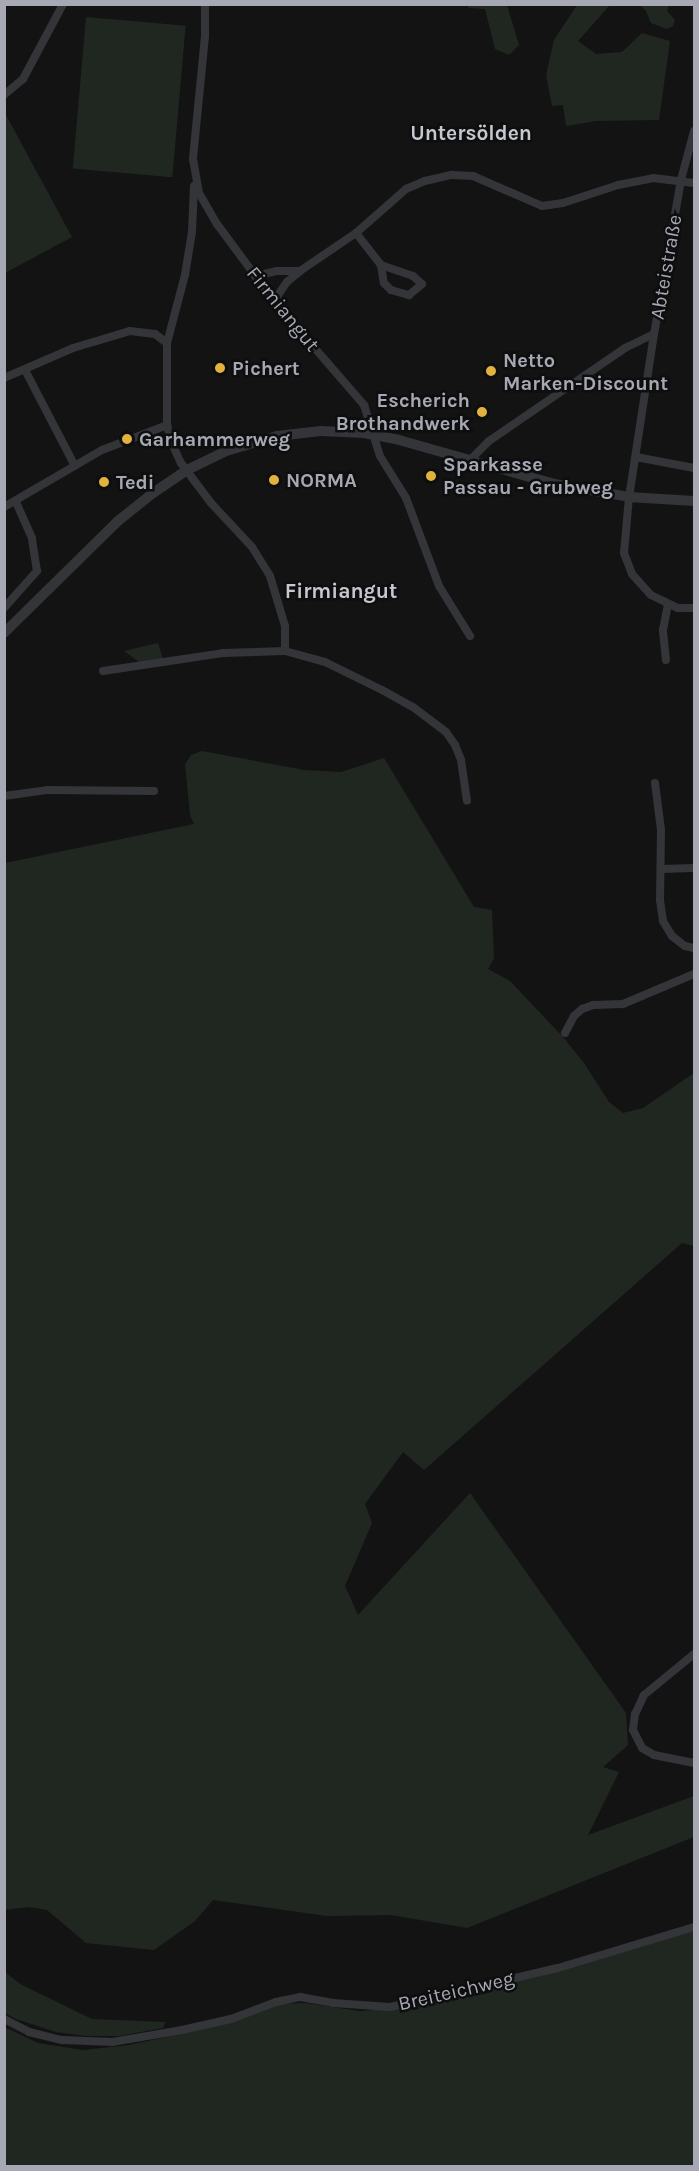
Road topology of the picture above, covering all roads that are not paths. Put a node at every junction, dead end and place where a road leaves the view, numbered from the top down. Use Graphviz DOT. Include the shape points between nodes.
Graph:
graph roads {
  1 [pos="63,4"];
  2 [pos="205,4"];
  3 [pos="4,95"];
  4 [pos="694,130"];
  5 [pos="195,180"];
  6 [pos="681,180"];
  7 [pos="694,183"];
  8 [pos="356,233"];
  9 [pos="381,265"];
  10 [pos="300,272"];
  11 [pos="255,276"];
  12 [pos="274,301"];
  13 [pos="654,334"];
  14 [pos="167,343"];
  15 [pos="25,370"];
  16 [pos="4,378"];
  17 [pos="167,425"];
  18 [pos="373,435"];
  19 [pos="636,457"];
  20 [pos="470,460"];
  21 [pos="75,466"];
  22 [pos="694,468"];
  23 [pos="187,470"];
  24 [pos="628,497"];
  25 [pos="694,501"];
  26 [pos="16,502"];
  27 [pos="4,507"];
  28 [pos="668,604"];
  29 [pos="4,608"];
  30 [pos="694,608"];
  31 [pos="4,633"];
  32 [pos="470,636"];
  33 [pos="285,651"];
  34 [pos="666,660"];
  35 [pos="103,671"];
  36 [pos="656,783"];
  37 [pos="154,792"];
  38 [pos="4,796"];
  39 [pos="467,801"];
  40 [pos="694,868"];
  41 [pos="662,869"];
  42 [pos="694,948"];
  43 [pos="694,974"];
  44 [pos="565,1033"];
  45 [pos="694,1654"];
  46 [pos="694,1763"];
  47 [pos="694,1927"];
  48 [pos="4,2019"];
  1 -- 3 [label="street" via="23,79"];
  2 -- 5 [label="street, Firmiangut" via="195,121"];
  4 -- 6 [label="street, Abteistraße"];
  5 -- 11 [label="street, Firmiangut" via="206,206"];
  5 -- 14 [label="street, Firmiangut" via="185,275"];
  6 -- 7 [label="street"];
  6 -- 8 [label="street" via="632,181 542,206 473,176 453,175 406,189"];
  6 -- 13 [label="street, Abteistraße"];
  8 -- 9 [label="street"];
  8 -- 10 [label="street"];
  9 -- 9 [label="street" via="384,283 391,290 409,295 422,284 413,276"];
  10 -- 11 [label="street" via="276,271"];
  10 -- 12 [label="street" via="287,282"];
  11 -- 12 [label="street, Firmiangut"];
  12 -- 18 [label="street, Firmiangut" via="364,405"];
  13 -- 19 [label="street, Abteistraße"];
  13 -- 20 [label="street, Abteistraße" via="625,348 556,395 489,441"];
  14 -- 15 [label="street" via="155,334 130,331 73,348"];
  14 -- 17 [label="street, Firmiangut"];
  15 -- 16 [label="street"];
  15 -- 21 [label="street"];
  17 -- 21 [label="street" via="102,450"];
  17 -- 23 [label="street, Firmiangut" via="177,456"];
  18 -- 20 [label="street"];
  18 -- 23 [label="street" via="321,431 277,436 226,451"];
  18 -- 32 [label="street, Firmiangut" via="380,456 406,498 446,601"];
  19 -- 22 [label="street"];
  19 -- 24 [label="street, Abteistraße"];
  20 -- 24 [label="street" via="554,484"];
  21 -- 26 [label="street"];
  23 -- 31 [label="street" via="118,521"];
  23 -- 33 [label="street, Firmiangut" via="252,547 270,576 285,626"];
  24 -- 25 [label="street"];
  24 -- 28 [label="street, Abteistraße" via="626,561 640,585"];
  26 -- 27 [label="street"];
  26 -- 29 [label="street" via="34,546 37,571"];
  28 -- 30 [label="street"];
  28 -- 34 [label="street" via="663,630"];
  33 -- 35 [label="street" via="223,653"];
  33 -- 39 [label="street" via="355,674 446,732 461,760"];
  36 -- 41 [label="street"];
  37 -- 38 [label="street" via="47,790"];
  40 -- 41 [label="street"];
  41 -- 42 [label="street" via="663,921 672,936"];
  43 -- 44 [label="street" via="623,1004 582,1009"];
  45 -- 46 [label="street" via="644,1695 633,1730 642,1748 654,1755"];
  47 -- 48 [label="street, Breiteichweg" via="558,1968 390,2007 300,1997 231,2019 112,2042 62,2040 29,2032"];
}
